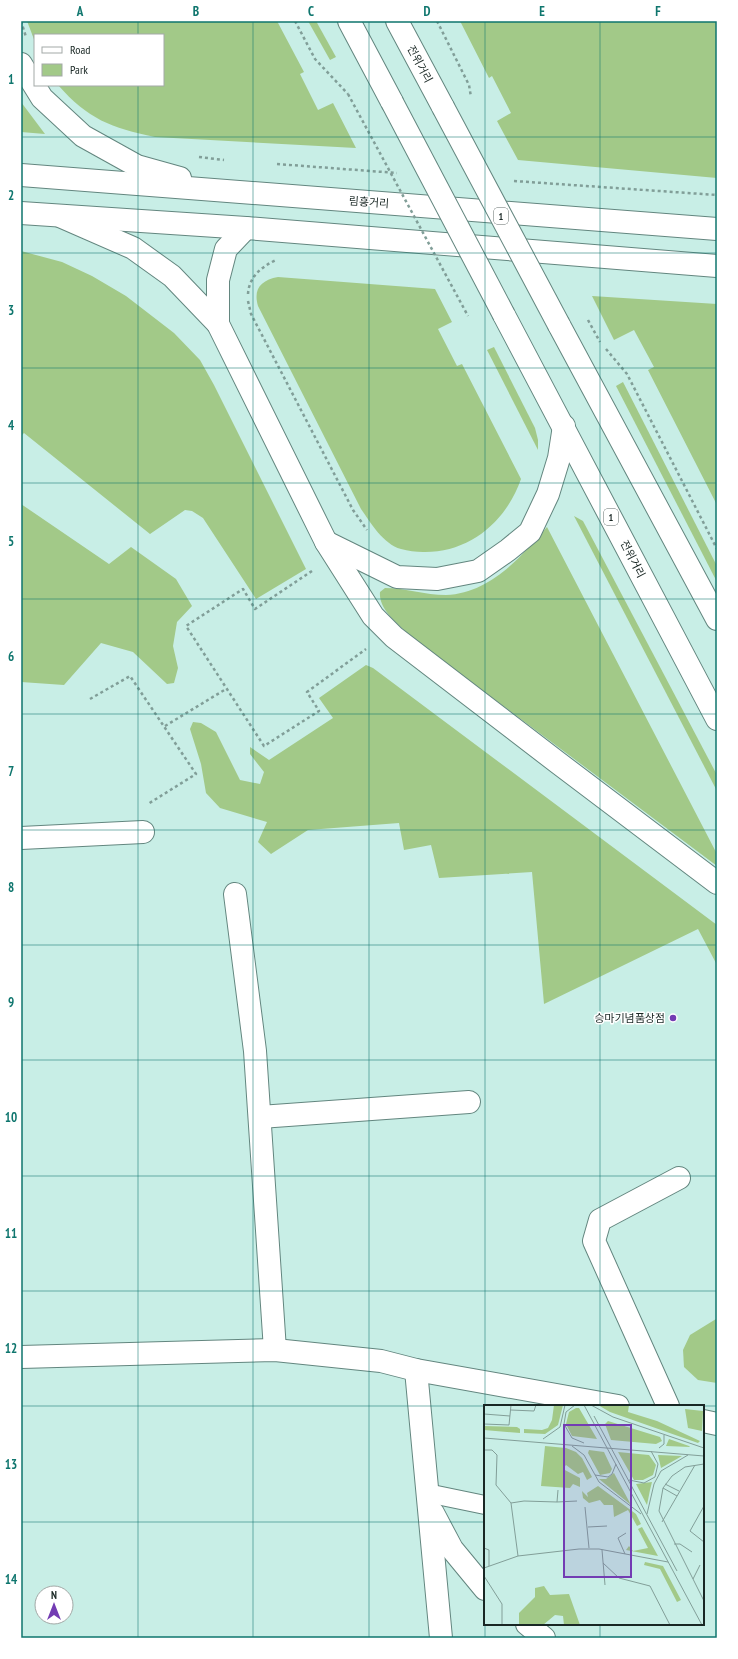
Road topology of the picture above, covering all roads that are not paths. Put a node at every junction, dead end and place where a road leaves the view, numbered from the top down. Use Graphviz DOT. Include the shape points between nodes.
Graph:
graph roads {
  1 [pos="349,21"];
  2 [pos="397,21"];
  3 [pos="411,21"];
  4 [pos="413,50"];
  5 [pos="21,64"];
  6 [pos="34,85"];
  7 [pos="35,86"];
  8 [pos="21,175"];
  9 [pos="222,191"];
  10 [pos="21,213"];
  11 [pos="62,216"];
  12 [pos="246,228"];
  13 [pos="717,229"];
  14 [pos="717,266"];
  15 [pos="218,324"];
  16 [pos="564,426"];
  17 [pos="326,542"];
  18 [pos="711,600"];
  19 [pos="717,619"];
  20 [pos="717,719"];
  21 [pos="143,832"];
  22 [pos="21,838"];
  23 [pos="717,883"];
  24 [pos="235,894"];
  25 [pos="469,1102"];
  26 [pos="260,1117"];
  27 [pos="679,1178"];
  28 [pos="275,1350"];
  29 [pos="21,1357"];
  30 [pos="416,1370"];
  31 [pos="612,1405"];
  32 [pos="668,1405"];
  33 [pos="704,1421"];
  34 [pos="717,1424"];
  35 [pos="428,1499"];
  36 [pos="484,1505"];
  37 [pos="484,1588"];
  38 [pos="528,1625"];
  39 [pos="442,1638"];
  40 [pos="544,1638"];
  1 -- 16 [label="main road, 전위거리 / 1, bridge"];
  2 -- 4 [label="main road, 전위거리 / 1"];
  3 -- 4 [label="main road"];
  4 -- 18 [label="main road, 전위거리 / 1, bridge" via="559,325"];
  5 -- 6 [label="main road"];
  7 -- 9 [label="main road" via="42,98 83,136 138,166"];
  8 -- 9 [label="main road, 림흥거리"];
  9 -- 13 [label="main road, 림흥거리"];
  10 -- 11 [label="main road"];
  11 -- 12 [label="main road"];
  11 -- 15 [label="main road" via="133,248 172,276"];
  12 -- 14 [label="main road"];
  12 -- 15 [label="main road" via="226,249 218,280"];
  15 -- 17 [label="main road"];
  16 -- 17 [label="main road" via="559,458 548,494 530,532 478,571 437,579 397,577"];
  16 -- 20 [label="main road, 전위거리 / 1"];
  17 -- 23 [label="main road" via="374,616 394,637"];
  18 -- 19 [label="main road, 1"];
  21 -- 22 [label="main road"];
  24 -- 26 [label="main road" via="255,1051"];
  25 -- 26 [label="main road"];
  26 -- 28 [label="main road"];
  27 -- 32 [label="main road" via="600,1220 594,1241"];
  28 -- 29 [label="main road"];
  28 -- 30 [label="main road" via="381,1361"];
  30 -- 31 [label="main road"];
  30 -- 35 [label="main road"];
  33 -- 34 [label="main road"];
  35 -- 36 [label="lane"];
  35 -- 37 [label="main road" via="452,1549"];
  35 -- 39 [label="main road"];
  38 -- 40 [label="main road"];
}
